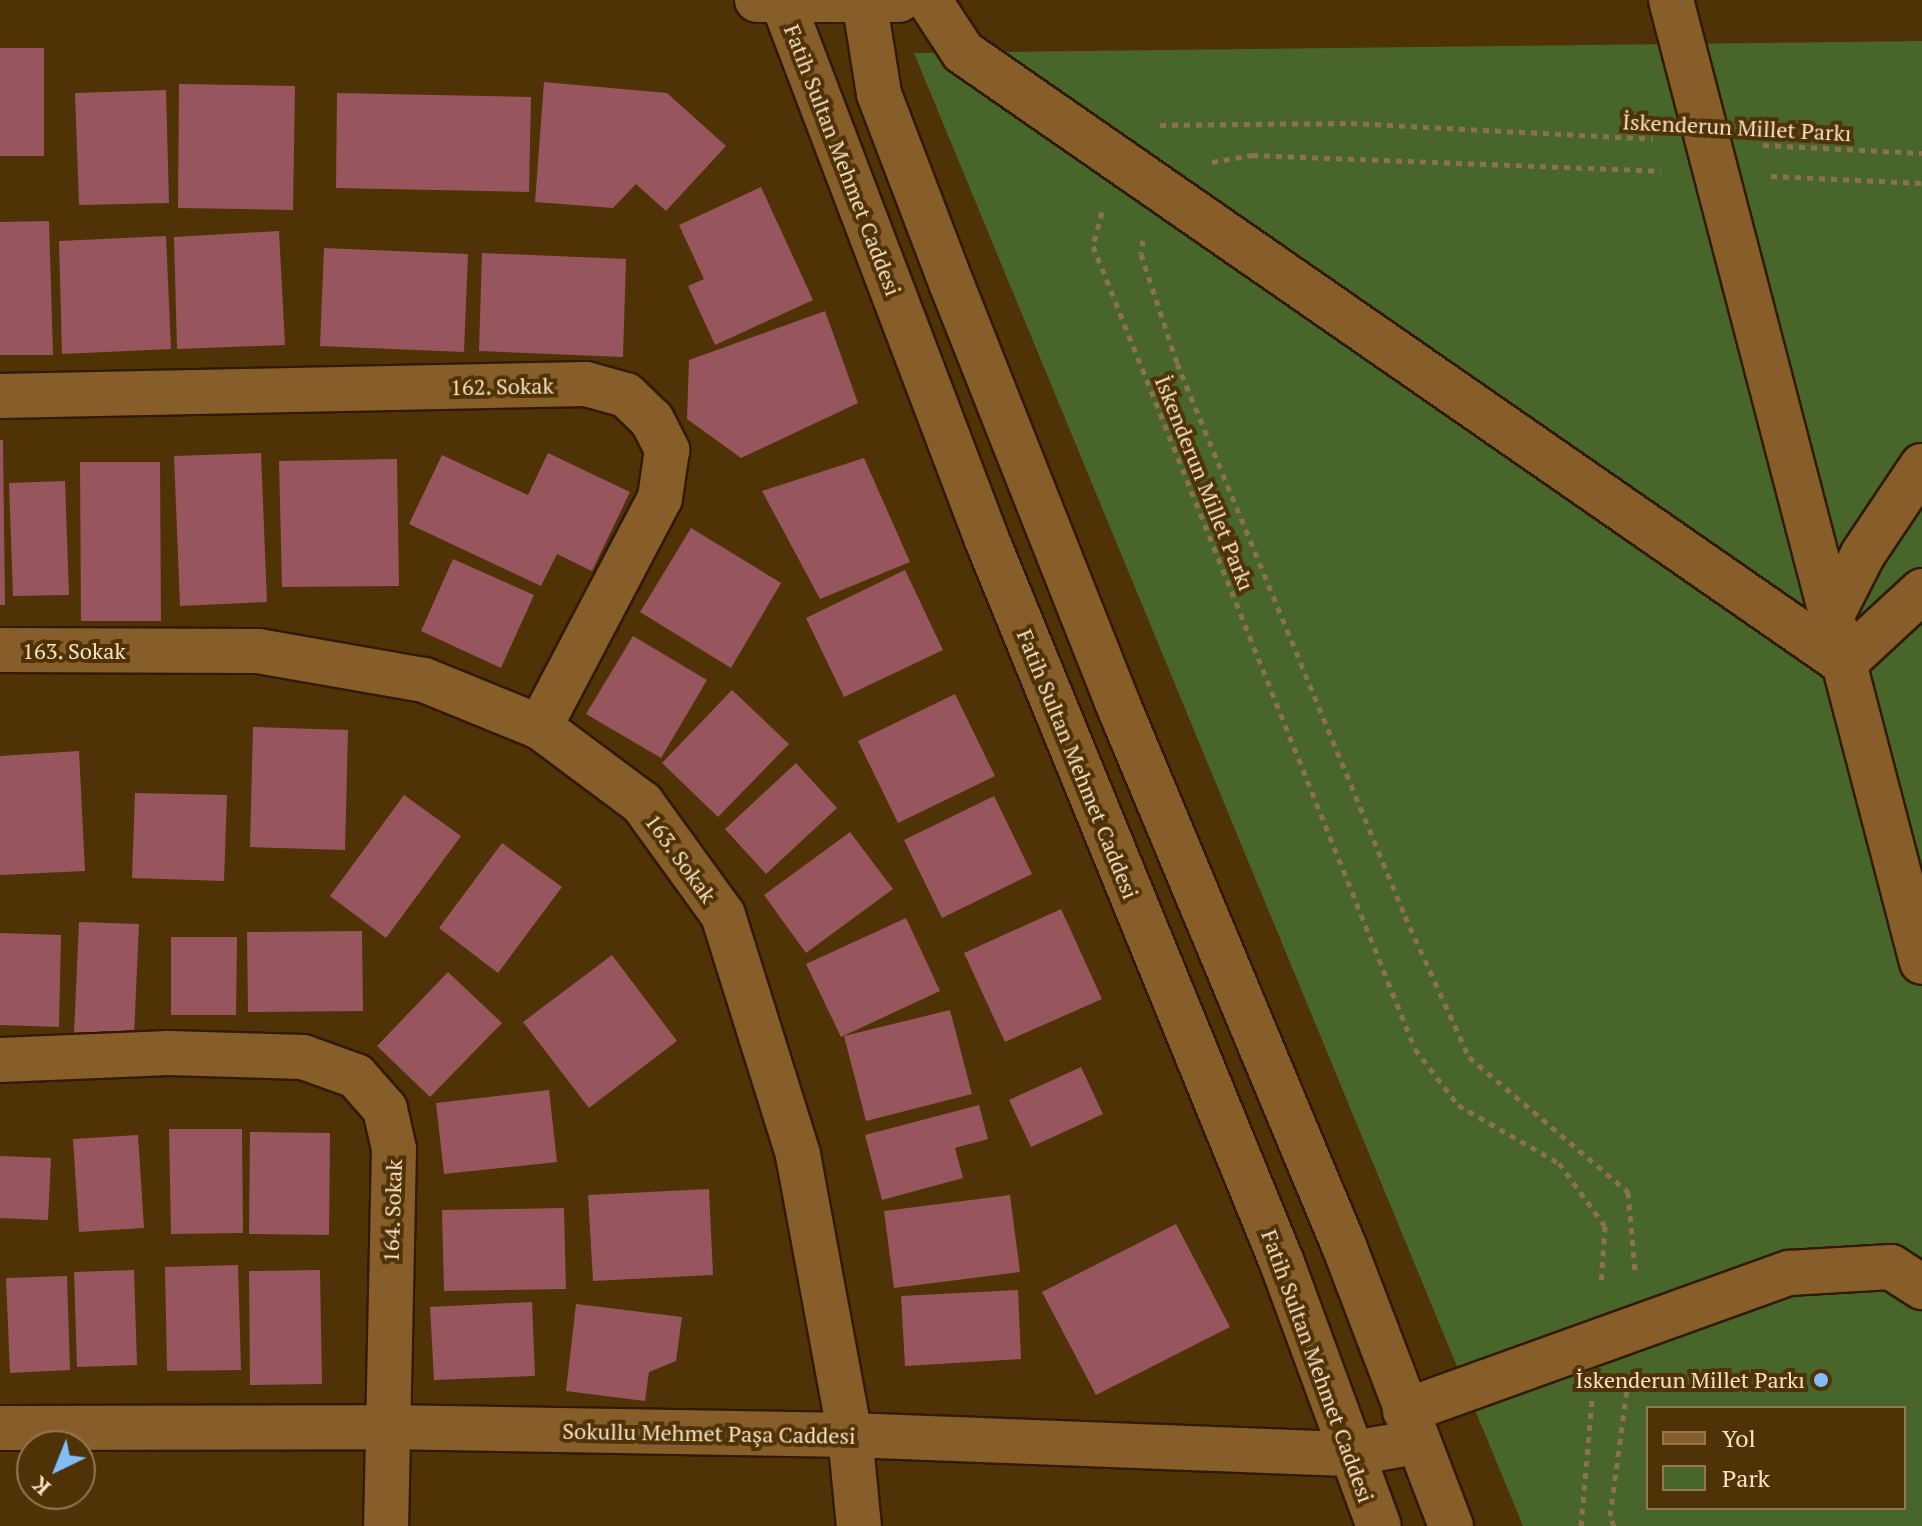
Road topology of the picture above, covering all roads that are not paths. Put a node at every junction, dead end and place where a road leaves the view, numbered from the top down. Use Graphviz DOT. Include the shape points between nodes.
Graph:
graph roads {
  1 [pos="754,0"];
  2 [pos="782,0"];
  3 [pos="876,0"];
  4 [pos="929,0"];
  5 [pos="1671,0"];
  6 [pos="0,396"];
  7 [pos="1922,466"];
  8 [pos="1922,591"];
  9 [pos="1832,615"];
  10 [pos="0,650"];
  11 [pos="1844,663"];
  12 [pos="540,727"];
  13 [pos="1922,962"];
  14 [pos="0,1060"];
  15 [pos="1922,1287"];
  16 [pos="1411,1426"];
  17 [pos="386,1427"];
  18 [pos="0,1428"];
  19 [pos="850,1435"];
  20 [pos="1349,1454"];
  21 [pos="386,1526"];
  22 [pos="859,1526"];
  23 [pos="1379,1526"];
  24 [pos="1451,1526"];
  1 -- 2 [label="street"];
  2 -- 3 [label="street"];
  2 -- 20 [label="street, Fatih Sultan Mehmet Caddesi" via="987,540 1282,1263"];
  3 -- 16 [label="street" via="879,94 1117,702 1344,1246"];
  4 -- 11 [label="street" via="963,52"];
  5 -- 9 [label="street"];
  6 -- 12 [label="street, 162. Sokak" via="586,384 626,395 652,420 667,450 660,498"];
  7 -- 9 [label="street" via="1863,554"];
  8 -- 11 [label="street"];
  9 -- 11 [label="street"];
  10 -- 12 [label="street, 163. Sokak" via="258,651 424,680"];
  11 -- 13 [label="street"];
  12 -- 19 [label="street, 163. Sokak" via="642,803 723,915 798,1155"];
  14 -- 17 [label="street, 164. Sokak" via="169,1053 303,1057 356,1076 385,1109 394,1149"];
  15 -- 16 [label="street, Sokullu Mehmet Paşa Caddesi" via="1891,1267 1789,1273 1616,1335"];
  16 -- 20 [label="street, Sokullu Mehmet Paşa Caddesi"];
  16 -- 24 [label="street"];
  17 -- 18 [label="street, Sokullu Mehmet Paşa Caddesi"];
  17 -- 19 [label="street, Sokullu Mehmet Paşa Caddesi"];
  17 -- 21 [label="street, 164. Sokak"];
  19 -- 20 [label="street, Sokullu Mehmet Paşa Caddesi"];
  19 -- 22 [label="street, 163. Sokak"];
  20 -- 23 [label="street, Fatih Sultan Mehmet Caddesi"];
}
